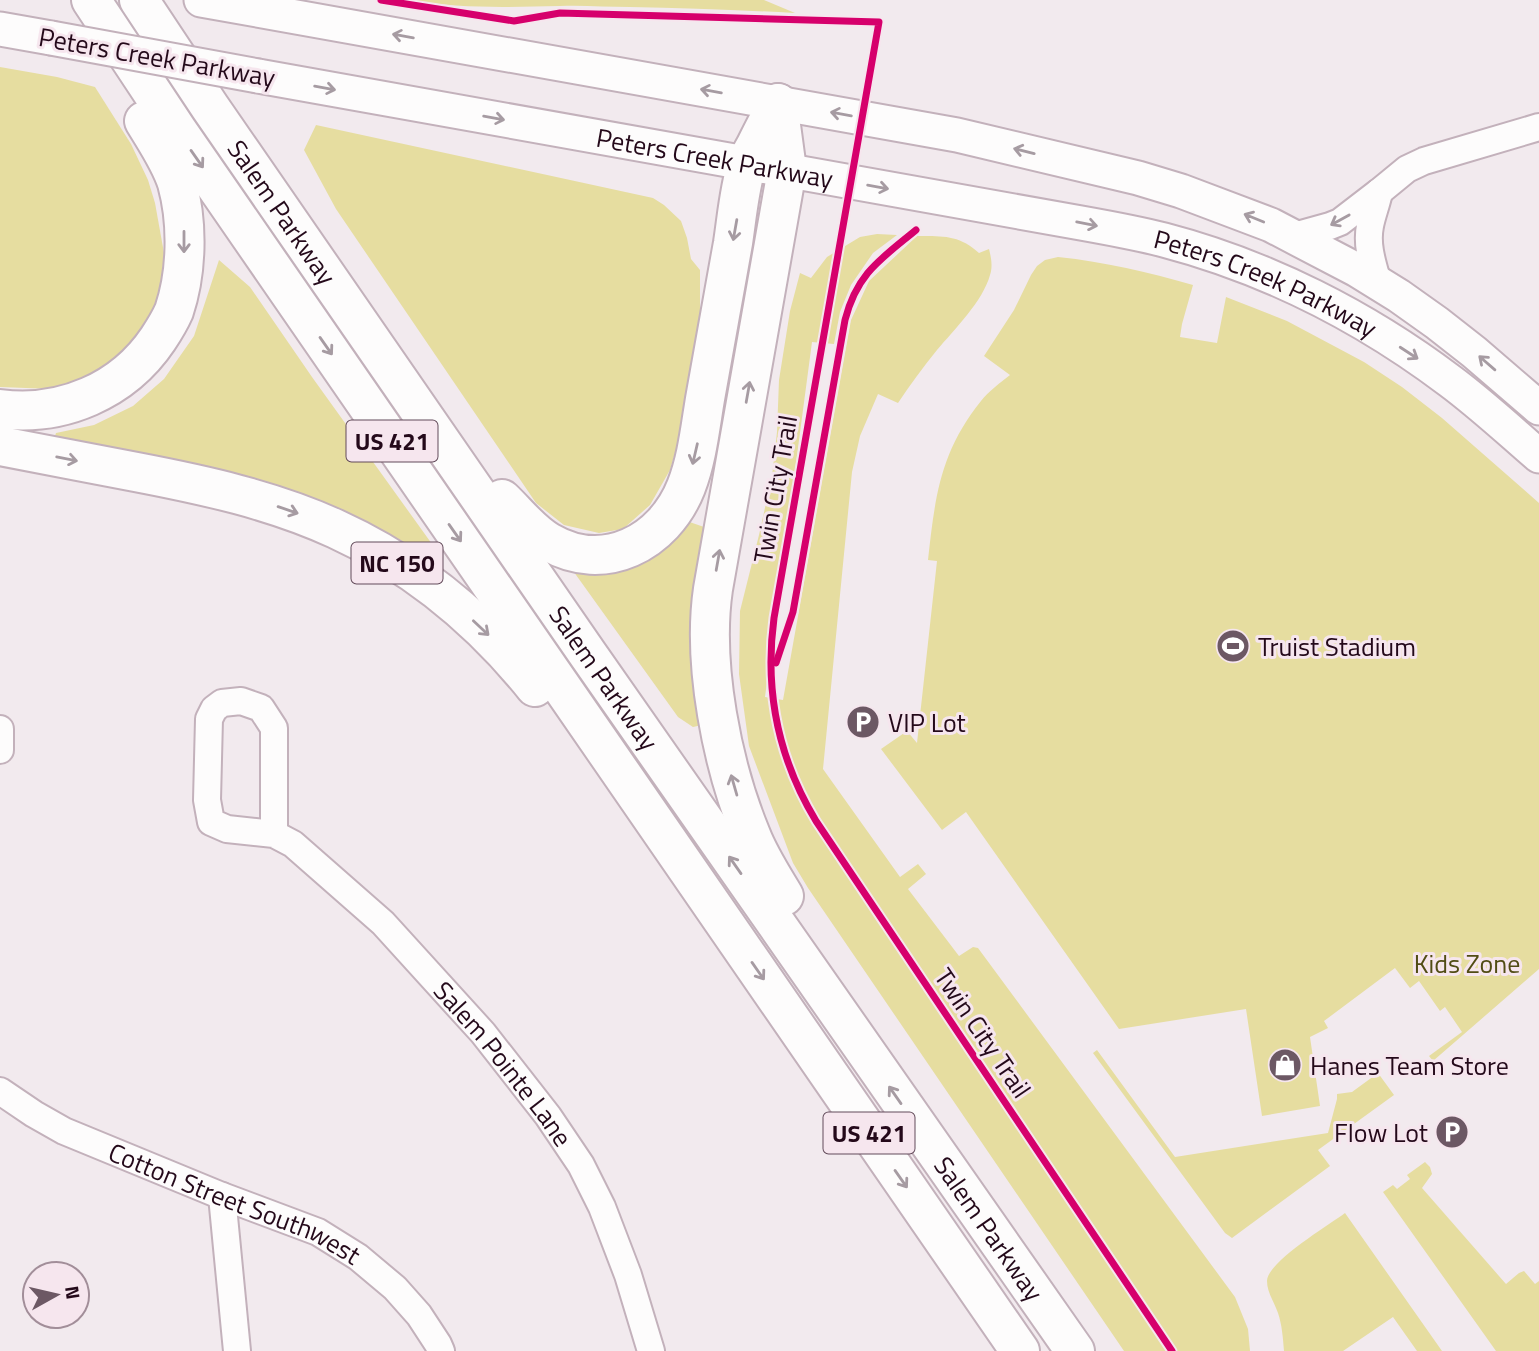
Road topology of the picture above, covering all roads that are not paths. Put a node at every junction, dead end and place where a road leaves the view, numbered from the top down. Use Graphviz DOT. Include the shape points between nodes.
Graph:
graph roads {
  1 [pos="139,0"];
  2 [pos="205,1"];
  3 [pos="98,10"];
  4 [pos="0,29"];
  5 [pos="778,103"];
  6 [pos="1539,127"];
  7 [pos="747,163"];
  8 [pos="787,170"];
  9 [pos="1380,192"];
  10 [pos="1294,236"];
  11 [pos="1378,283"];
  12 [pos="1539,408"];
  13 [pos="0,409"];
  14 [pos="435,430"];
  15 [pos="0,446"];
  16 [pos="1539,456"];
  17 [pos="0,729"];
  18 [pos="0,750"];
  19 [pos="274,834"];
  20 [pos="681,861"];
  21 [pos="858,1042"];
  22 [pos="0,1091"];
  23 [pos="222,1196"];
  24 [pos="237,1351"];
  25 [pos="441,1351"];
  26 [pos="651,1351"];
  27 [pos="1020,1351"];
  28 [pos="1074,1351"];
  1 -- 14 [label="highway, Salem Parkway / US 421"];
  5 -- 2 [label="main road, Peters Creek Parkway, one-way"];
  3 -- 13 [label="highway, one-way" via="110,65 177,183 184,251 179,290 173,312 151,350 122,379 86,398 47,409"];
  3 -- 20 [label="highway, Salem Parkway / US 421, one-way"];
  4 -- 7 [label="main road, Peters Creek Parkway, one-way, bridge"];
  5 -- 7 [label="highway"];
  5 -- 8 [label="highway"];
  10 -- 5 [label="main road, Peters Creek Parkway, one-way" via="1226,206 1138,178 957,135"];
  6 -- 9 [label="street" via="1424,162 1407,169"];
  7 -- 8 [label="main road, Peters Creek Parkway"];
  7 -- 14 [label="highway, one-way" via="692,466 677,506 652,536 622,552 604,555 587,555 550,543"];
  8 -- 16 [label="main road, Peters Creek Parkway, one-way" via="1125,231 1251,269 1335,308 1414,355"];
  21 -- 8 [label="highway, one-way" via="851,998 775,882 742,814 725,752 711,660 712,597"];
  9 -- 10 [label="street, one-way" via="1340,222"];
  9 -- 11 [label="street" via="1369,238"];
  10 -- 11 [label="main road, Peters Creek Parkway"];
  12 -- 11 [label="main road, Peters Creek Parkway, one-way" via="1437,323"];
  21 -- 14 [label="highway, Salem Parkway / US 421, one-way"];
  15 -- 20 [label="highway, NC 150, one-way" via="258,500 336,529 407,569 464,612 505,651 542,695 647,844"];
  17 -- 18 [label="street"];
  19 -- 19 [label="street, Salem Pointe Lane" via="274,728 261,708 241,701 222,703 209,719 207,800 211,822 227,829"];
  19 -- 26 [label="street, Salem Pointe Lane" via="293,844 383,923 483,1033 548,1116 602,1207"];
  20 -- 27 [label="highway, Salem Parkway / US 421, one-way"];
  28 -- 21 [label="highway, Salem Parkway / US 421, one-way"];
  22 -- 23 [label="street, Cotton Street Southwest" via="64,1131"];
  23 -- 24 [label="street"];
  23 -- 25 [label="street, Cotton Street Southwest" via="318,1232 358,1257 419,1315"];
}
